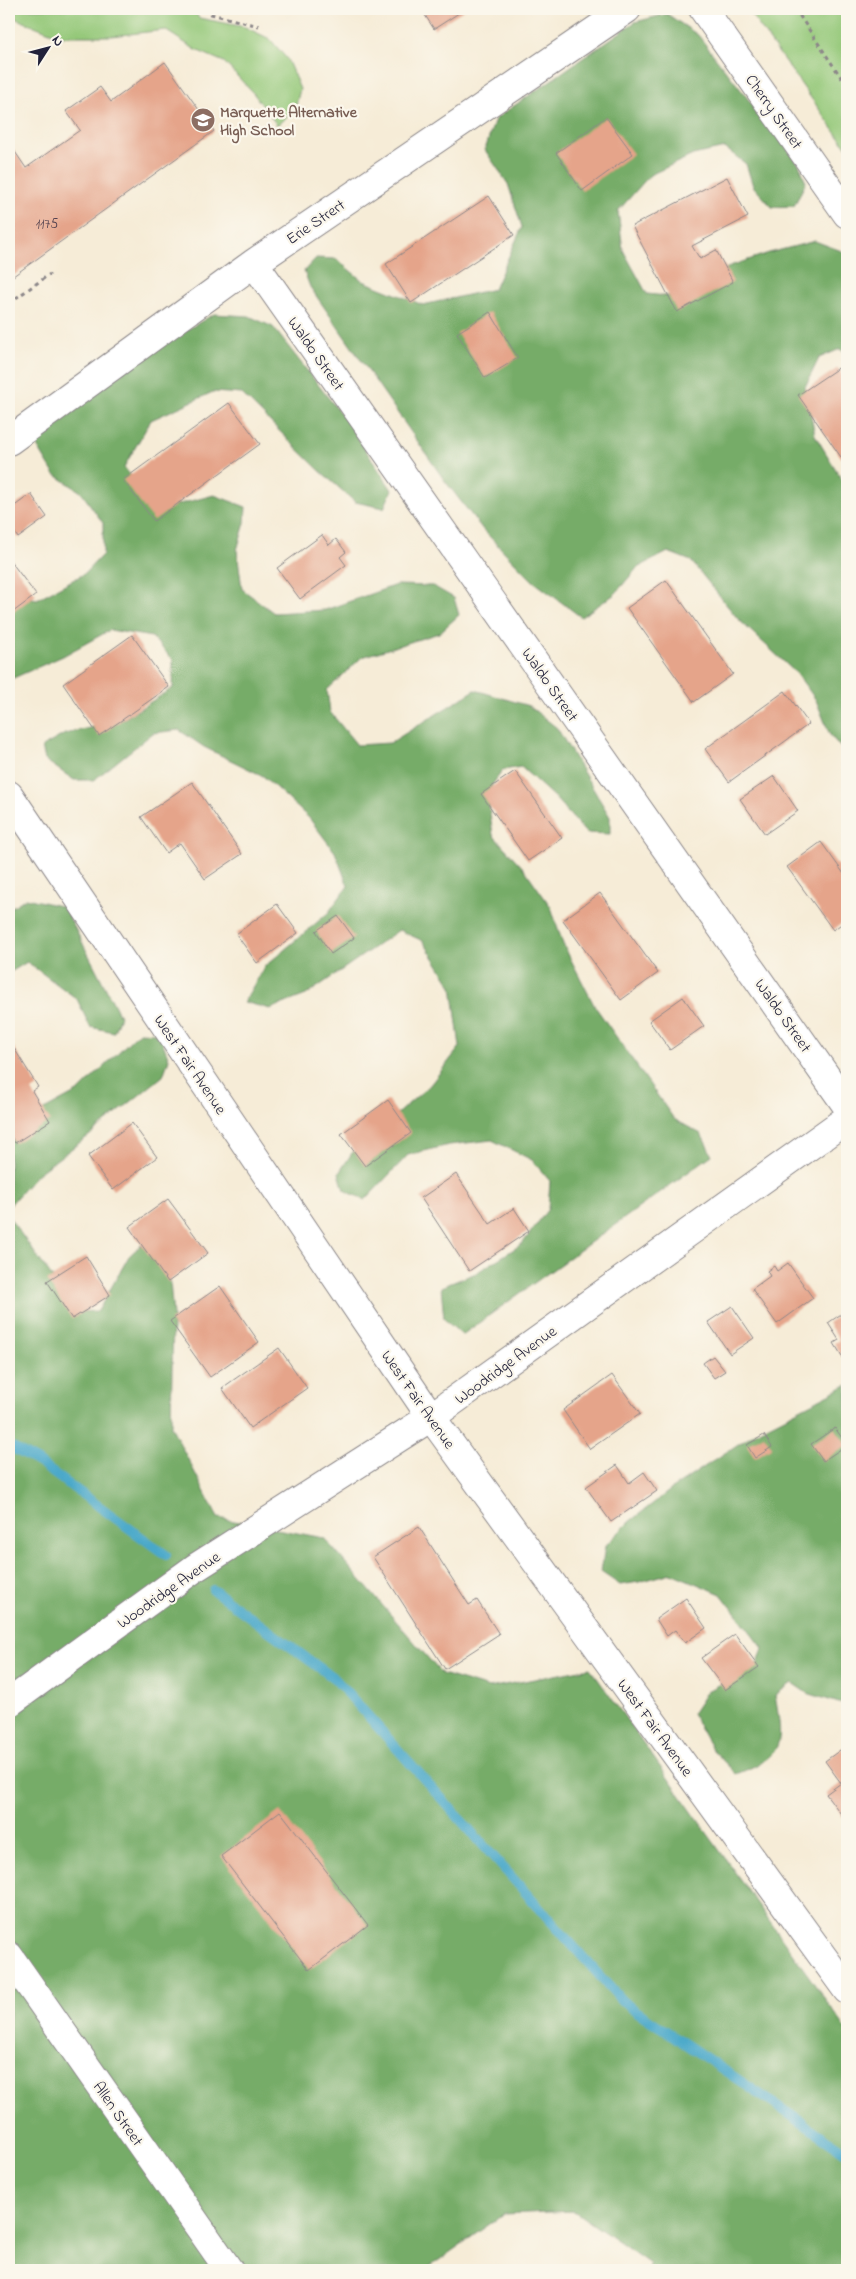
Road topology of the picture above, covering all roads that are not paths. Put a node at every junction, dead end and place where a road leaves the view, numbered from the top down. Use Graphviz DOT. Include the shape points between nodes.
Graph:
graph roads {
  1 [pos="627,9"];
  2 [pos="703,9"];
  3 [pos="847,214"];
  4 [pos="254,263"];
  5 [pos="9,441"];
  6 [pos="9,796"];
  7 [pos="847,1106"];
  8 [pos="847,1118"];
  9 [pos="431,1417"];
  10 [pos="9,1703"];
  11 [pos="9,1956"];
  12 [pos="847,1990"];
  13 [pos="228,2270"];
  1 -- 4 [label="street, Erie Strert"];
  2 -- 3 [label="street, Cherry Street"];
  4 -- 5 [label="street, Erie Strert"];
  4 -- 7 [label="street, Waldo Street"];
  6 -- 9 [label="street, West Fair Avenue"];
  8 -- 9 [label="street, Woodridge Avenue"];
  9 -- 10 [label="street, Woodridge Avenue" via="195,1568"];
  9 -- 12 [label="street, West Fair Avenue"];
  11 -- 13 [label="street, Allen Street"];
}
